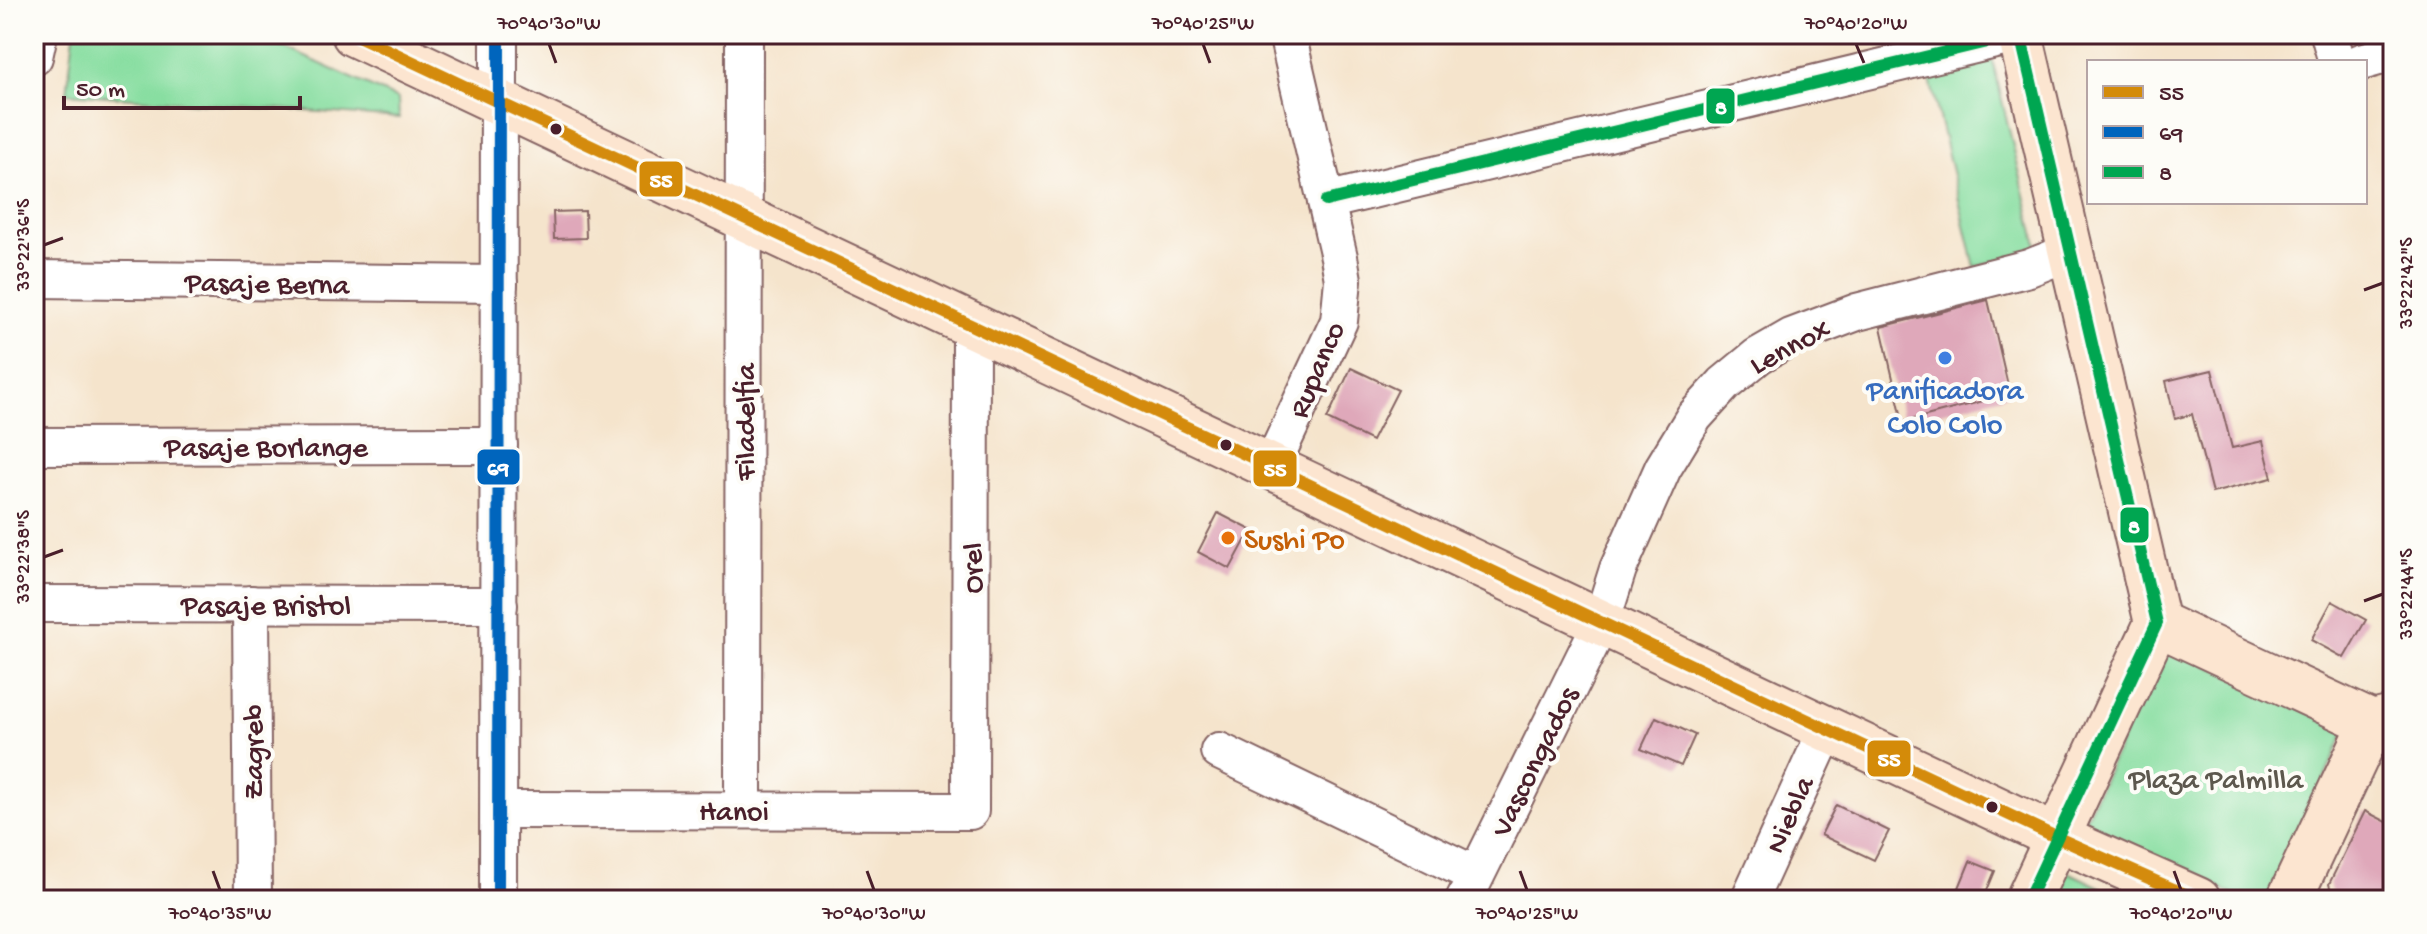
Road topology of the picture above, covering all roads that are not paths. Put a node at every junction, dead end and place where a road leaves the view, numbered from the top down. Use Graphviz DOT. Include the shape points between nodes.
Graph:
graph roads {
  1 [pos="39,34"];
  2 [pos="354,34"];
  3 [pos="499,34"];
  4 [pos="744,34"];
  5 [pos="1287,34"];
  6 [pos="2020,34"];
  7 [pos="2329,34"];
  8 [pos="2393,53"];
  9 [pos="34,57"];
  10 [pos="2336,60"];
  11 [pos="2367,60"];
  12 [pos="499,102"];
  13 [pos="1326,201"];
  14 [pos="744,218"];
  15 [pos="2072,251"];
  16 [pos="34,279"];
  17 [pos="499,284"];
  18 [pos="971,325"];
  19 [pos="499,445"];
  20 [pos="34,446"];
  21 [pos="1271,467"];
  22 [pos="34,604"];
  23 [pos="251,604"];
  24 [pos="499,605"];
  25 [pos="1601,623"];
  26 [pos="2157,623"];
  27 [pos="2386,724"];
  28 [pos="1827,729"];
  29 [pos="1219,751"];
  30 [pos="499,810"];
  31 [pos="743,810"];
  32 [pos="970,811"];
  33 [pos="2056,837"];
  34 [pos="1470,888"];
  35 [pos="253,900"];
  36 [pos="498,900"];
  37 [pos="1749,900"];
  38 [pos="2028,900"];
  39 [pos="2198,900"];
  40 [pos="2289,900"];
  1 -- 9 [label="street"];
  2 -- 12 [label="main road"];
  3 -- 12 [label="street"];
  4 -- 14 [label="street, Filadelfia"];
  5 -- 13 [label="street, Rupanco"];
  6 -- 13 [label="street"];
  6 -- 15 [label="main road"];
  7 -- 10 [label="street"];
  8 -- 11 [label="street"];
  12 -- 14 [label="main road"];
  12 -- 17 [label="street"];
  13 -- 21 [label="street, Rupanco" via="1343,280 1339,321"];
  14 -- 18 [label="main road"];
  14 -- 31 [label="street, Filadelfia"];
  15 -- 25 [label="street, Lennox" via="2029,268 1857,312 1758,356 1694,417 1663,468 1618,569"];
  15 -- 26 [label="main road"];
  16 -- 17 [label="street, Pasaje Berna"];
  17 -- 19 [label="street"];
  18 -- 21 [label="main road"];
  18 -- 32 [label="street, Orel"];
  19 -- 20 [label="street, Pasaje Borlange"];
  19 -- 24 [label="street"];
  21 -- 25 [label="main road"];
  22 -- 23 [label="street, Pasaje Bristol"];
  23 -- 24 [label="street, Pasaje Bristol"];
  23 -- 35 [label="street, Zagreb"];
  24 -- 30 [label="street"];
  25 -- 28 [label="main road"];
  25 -- 34 [label="street, Vascongados"];
  26 -- 27 [label="main road"];
  26 -- 33 [label="main road"];
  27 -- 40 [label="main road"];
  28 -- 33 [label="main road"];
  28 -- 37 [label="street, Niebla"];
  29 -- 34 [label="street"];
  30 -- 31 [label="street, Hanoi"];
  30 -- 36 [label="street"];
  31 -- 32 [label="street, Hanoi"];
  33 -- 38 [label="main road"];
  33 -- 39 [label="main road"];
}
